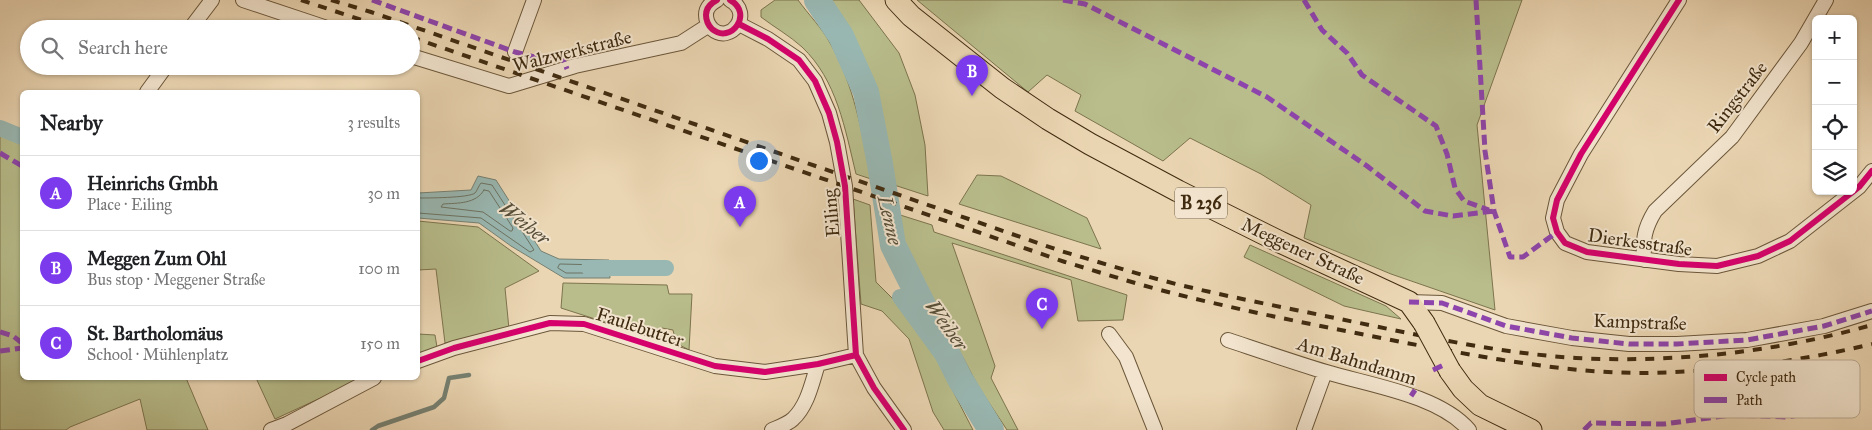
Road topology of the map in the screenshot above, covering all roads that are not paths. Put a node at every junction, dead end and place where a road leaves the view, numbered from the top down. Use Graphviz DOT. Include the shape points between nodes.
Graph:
graph roads {
  1 [pos="212,0"];
  2 [pos="243,0"];
  3 [pos="534,0"];
  4 [pos="896,0"];
  5 [pos="1679,0"];
  6 [pos="1826,0"];
  7 [pos="709,2"];
  8 [pos="738,2"];
  9 [pos="197,20"];
  10 [pos="303,20"];
  11 [pos="739,24"];
  12 [pos="709,25"];
  13 [pos="515,52"];
  14 [pos="420,59"];
  15 [pos="159,75"];
  16 [pos="148,90"];
  17 [pos="1872,171"];
  18 [pos="1644,260"];
  19 [pos="1409,302"];
  20 [pos="1872,311"];
  21 [pos="1109,334"];
  22 [pos="1228,340"];
  23 [pos="856,355"];
  24 [pos="420,360"];
  25 [pos="818,364"];
  26 [pos="1324,372"];
  27 [pos="370,380"];
  28 [pos="271,430"];
  29 [pos="772,430"];
  30 [pos="904,430"];
  31 [pos="1155,430"];
  32 [pos="1304,430"];
  33 [pos="1469,430"];
  34 [pos="1531,430"];
  1 -- 9 [label="street"];
  2 -- 10 [label="street"];
  3 -- 13 [label="street"];
  4 -- 19 [label="main road, Meggener Straße / B 236" via="911,16 1002,88 1090,144 1221,212"];
  5 -- 18 [label="street, Dierkesstraße" via="1581,154 1557,200 1553,218 1565,243 1587,252"];
  6 -- 18 [label="street, Ringstraße" via="1801,43 1732,138 1655,211 1646,225"];
  7 -- 12 [label="street" via="706,17"];
  8 -- 11 [label="street"];
  11 -- 12 [label="street" via="727,33 717,32"];
  11 -- 23 [label="street, Eiling" via="768,38 799,60 816,82 830,112 844,186"];
  12 -- 14 [label="street, Walzwerkstraße" via="681,44 575,66 509,86"];
  15 -- 16 [label="street"];
  17 -- 18 [label="street, Dierkesstraße" via="1859,187 1790,241 1758,256 1718,266"];
  19 -- 20 [label="street, Kampstraße" via="1442,303 1506,326 1629,344 1747,340 1824,326"];
  19 -- 34 [label="main road, Meggener Straße / B 236, bridge" via="1463,389 1480,405"];
  21 -- 31 [label="street" via="1126,357"];
  22 -- 26 [label="street, Am Bahndamm"];
  23 -- 25 [label="street, Faulebutter"];
  23 -- 30 [label="street, Eiling" via="874,388"];
  24 -- 25 [label="street, Faulebutter" via="550,323 584,324 715,366 765,372"];
  25 -- 29 [label="street" via="799,412 792,420"];
  26 -- 32 [label="street"];
  26 -- 33 [label="street, Am Bahndamm" via="1435,404"];
  27 -- 28 [label="street"];
}
